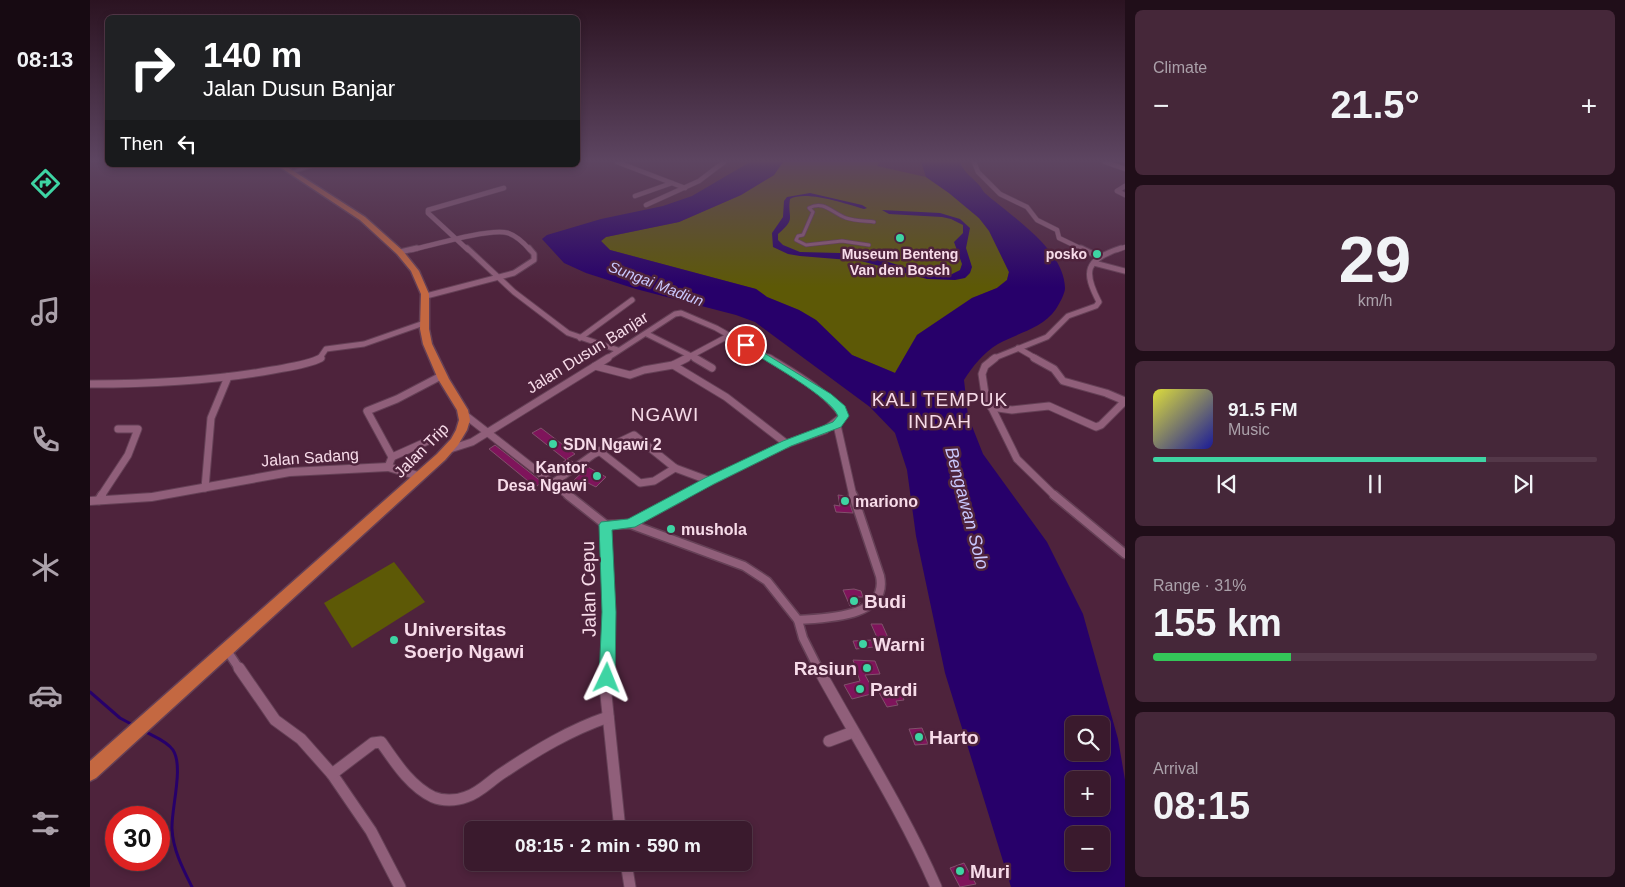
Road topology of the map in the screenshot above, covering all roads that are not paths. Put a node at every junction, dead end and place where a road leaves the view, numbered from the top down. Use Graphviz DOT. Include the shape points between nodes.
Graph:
graph roads {
  1 [pos="340,203"];
  2 [pos="451,203"];
  3 [pos="650,203"];
  4 [pos="1020,203"];
  5 [pos="646,205"];
  6 [pos="874,222"];
  7 [pos="458,240"];
  8 [pos="869,245"];
  9 [pos="1125,247"];
  10 [pos="400,252"];
  11 [pos="1096,260"];
  12 [pos="1125,271"];
  13 [pos="498,278"];
  14 [pos="426,296"];
  15 [pos="632,300"];
  16 [pos="424,323"];
  17 [pos="647,334"];
  18 [pos="730,335"];
  19 [pos="580,338"];
  20 [pos="1018,348"];
  21 [pos="618,350"];
  22 [pos="691,355"];
  23 [pos="673,365"];
  24 [pos="595,366"];
  25 [pos="712,368"];
  26 [pos="441,376"];
  27 [pos="228,377"];
  28 [pos="90,384"];
  29 [pos="991,407"];
  30 [pos="465,415"];
  31 [pos="837,425"];
  32 [pos="118,429"];
  33 [pos="488,432"];
  34 [pos="430,440"];
  35 [pos="787,444"];
  36 [pos="450,449"];
  37 [pos="599,451"];
  38 [pos="392,457"];
  39 [pos="388,467"];
  40 [pos="675,468"];
  41 [pos="418,476"];
  42 [pos="710,481"];
  43 [pos="553,483"];
  44 [pos="205,488"];
  45 [pos="95,501"];
  46 [pos="630,524"];
  47 [pos="606,525"];
  48 [pos="1125,554"];
  49 [pos="798,620"];
  50 [pos="226,649"];
  51 [pos="608,717"];
  52 [pos="853,732"];
  53 [pos="830,741"];
  54 [pos="90,772"];
  55 [pos="332,774"];
  56 [pos="619,821"];
  57 [pos="627,871"];
  58 [pos="400,887"];
  59 [pos="630,887"];
  60 [pos="936,887"];
  1 -- 10 [label="highway"];
  2 -- 7 [label="street" via="428,210 428,213"];
  3 -- 5 [label="street"];
  4 -- 11 [label="street" via="1027,207 1037,220 1057,230 1059,238"];
  6 -- 8 [label="street" via="845,218 827,207 814,205 809,208 813,212 804,235 796,240 808,246 841,240"];
  7 -- 10 [label="street"];
  7 -- 13 [label="street"];
  7 -- 13 [label="street" via="491,231 511,234 522,240 534,254 534,260 518,272"];
  9 -- 11 [label="street"];
  10 -- 14 [label="highway"];
  11 -- 12 [label="street"];
  11 -- 20 [label="street" via="1089,279 1098,304 1068,316 1047,337"];
  13 -- 14 [label="street"];
  13 -- 19 [label="street" via="546,317"];
  14 -- 16 [label="highway, Jalan Trip"];
  15 -- 19 [label="street"];
  16 -- 26 [label="highway, Jalan Trip" via="427,343"];
  16 -- 27 [label="street" via="364,344 326,349 321,358 314,361"];
  17 -- 18 [label="street, Jalan Dusun Banjar" via="681,313"];
  17 -- 21 [label="street, Jalan Dusun Banjar"];
  17 -- 22 [label="street"];
  18 -- 22 [label="street"];
  18 -- 31 [label="street, Jalan Dusun Banjar" via="828,396 843,414"];
  19 -- 21 [label="street"];
  20 -- 29 [label="street" via="984,366 982,382"];
  20 -- 29 [label="street" via="1054,369 1063,380 1125,401 1096,427 1049,406 1012,410"];
  21 -- 24 [label="street, Jalan Dusun Banjar"];
  22 -- 23 [label="street"];
  22 -- 25 [label="street"];
  23 -- 24 [label="street" via="630,375"];
  23 -- 35 [label="street" via="726,398"];
  24 -- 33 [label="street, Jalan Dusun Banjar"];
  26 -- 30 [label="highway, Jalan Trip"];
  26 -- 38 [label="street" via="367,411"];
  27 -- 28 [label="street" via="159,384"];
  27 -- 44 [label="street" via="211,418"];
  29 -- 48 [label="street" via="1020,463 1061,502"];
  30 -- 33 [label="street, Jalan Cepu"];
  30 -- 36 [label="highway, Jalan Trip" via="465,425"];
  31 -- 35 [label="street"];
  31 -- 49 [label="street, Jalan Dusun Banjar" via="858,515 881,577 880,594 858,612"];
  32 -- 45 [label="street" via="138,428 128,454"];
  33 -- 36 [label="street, Jalan Dusun Banjar"];
  33 -- 43 [label="street, Jalan Cepu"];
  34 -- 38 [label="street"];
  35 -- 42 [label="street"];
  36 -- 41 [label="highway, Jalan Trip"];
  37 -- 40 [label="street" via="634,435"];
  37 -- 40 [label="street" via="640,483 658,480"];
  37 -- 43 [label="street"];
  38 -- 39 [label="street"];
  39 -- 41 [label="main road, Jalan Sadang"];
  39 -- 44 [label="main road, Jalan Sadang" via="290,472"];
  40 -- 42 [label="street"];
  41 -- 50 [label="highway, Jalan Trip"];
  42 -- 46 [label="street"];
  43 -- 47 [label="street, Jalan Cepu"];
  44 -- 45 [label="main road, Jalan Sadang" via="131,500"];
  46 -- 47 [label="street"];
  46 -- 49 [label="street" via="744,566 767,581"];
  47 -- 51 [label="street, Jalan Cepu"];
  49 -- 52 [label="street" via="813,659"];
  50 -- 54 [label="highway, Jalan Trip"];
  50 -- 55 [label="street" via="276,720 301,739"];
  51 -- 55 [label="street" via="564,734 470,796 458,799 434,798 419,788 405,775 381,742 373,743"];
  51 -- 56 [label="street, Jalan Cepu"];
  52 -- 53 [label="street"];
  52 -- 60 [label="street" via="915,839"];
  55 -- 58 [label="street" via="371,831"];
  57 -- 59 [label="street"];
}
